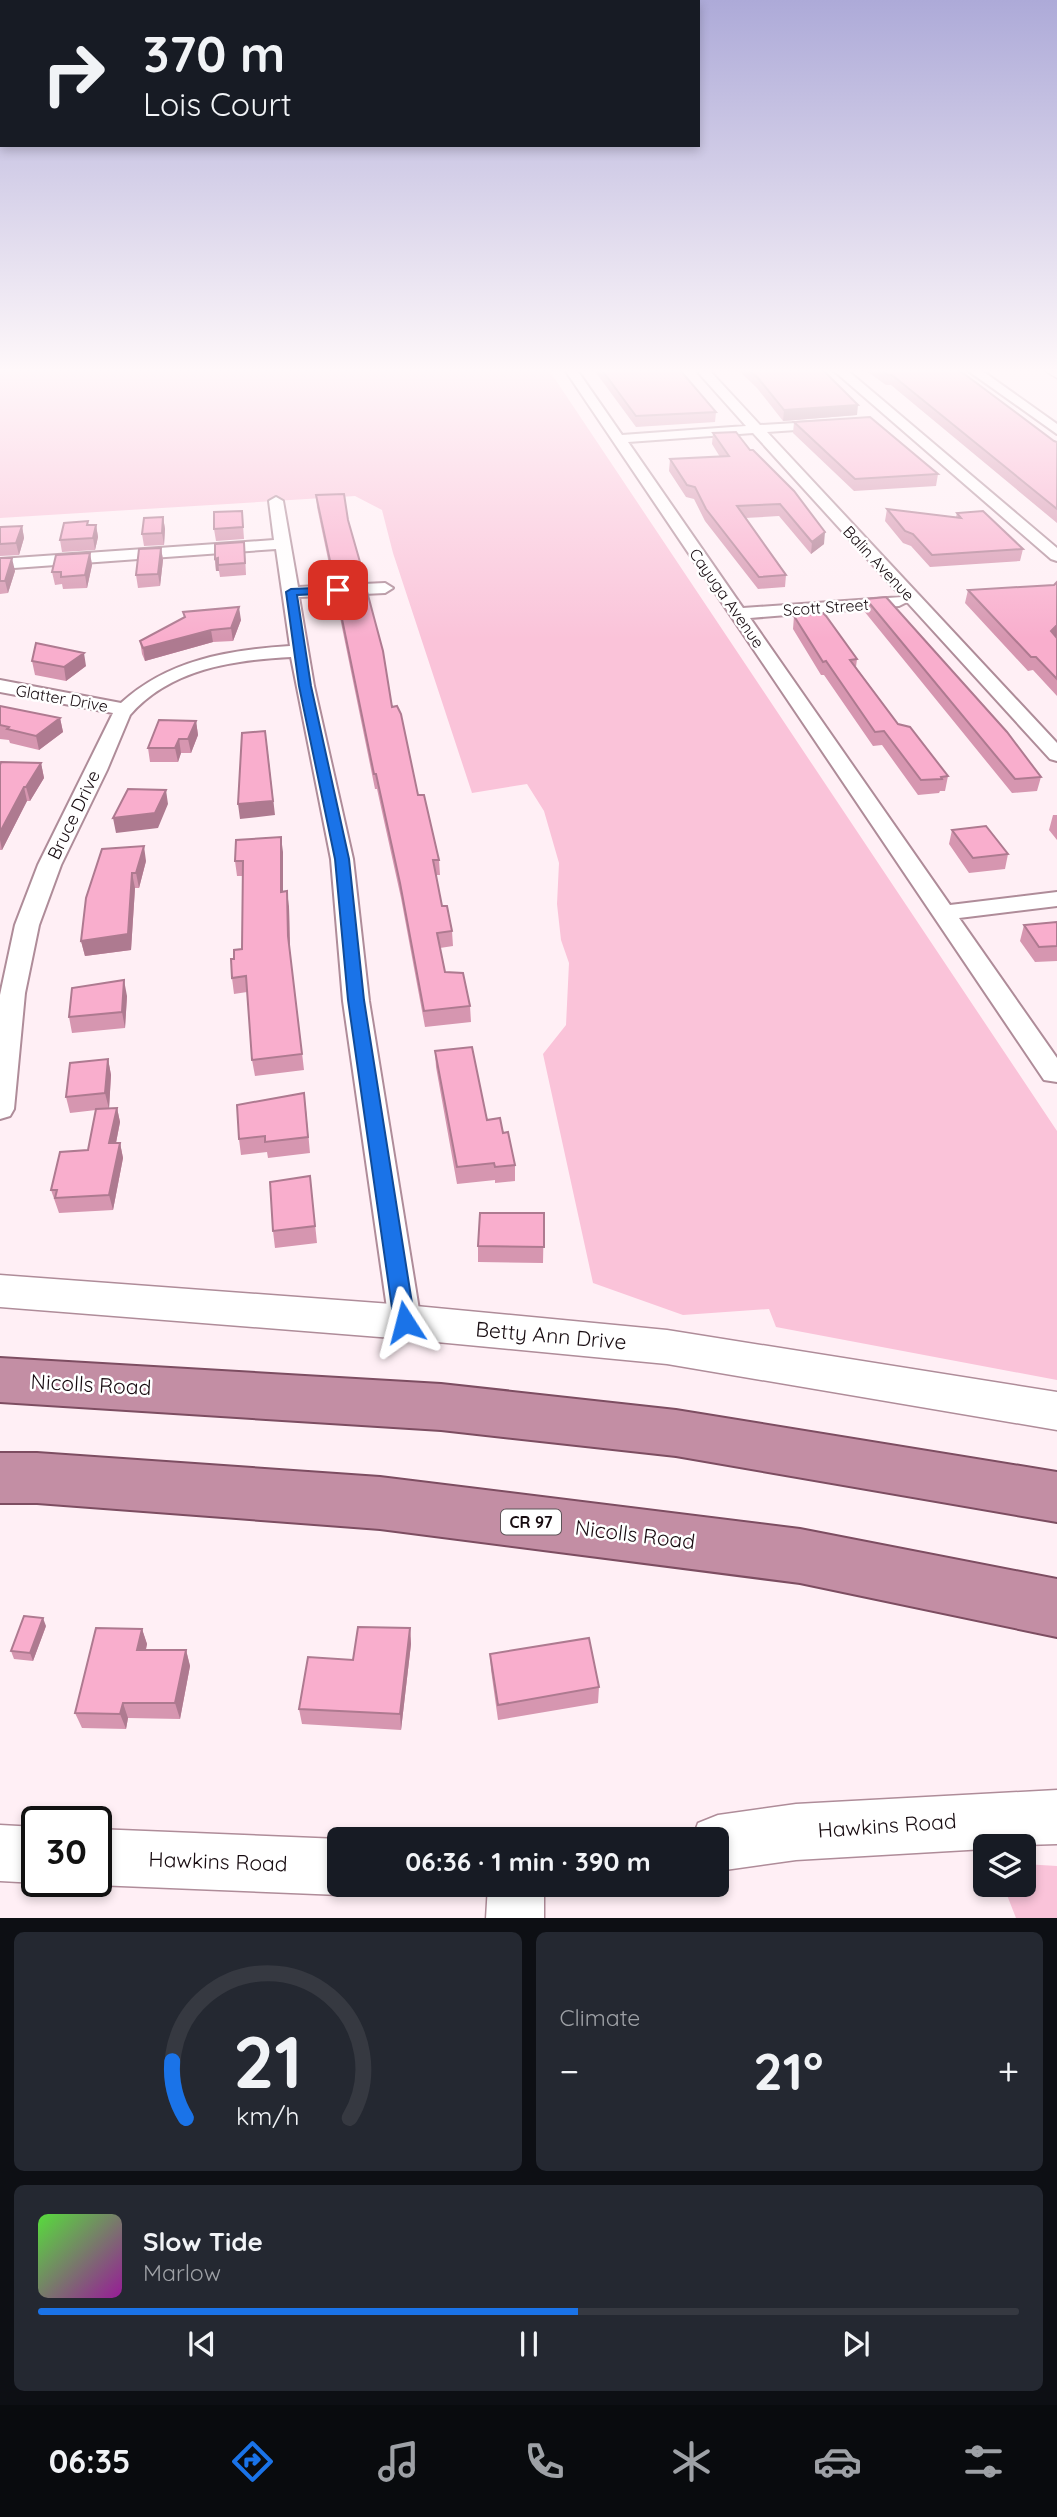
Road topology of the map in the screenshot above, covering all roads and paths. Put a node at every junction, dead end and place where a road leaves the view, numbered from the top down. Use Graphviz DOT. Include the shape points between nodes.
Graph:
graph roads {
  1 [pos="632,460"];
  2 [pos="784,460"];
  3 [pos="937,460"];
  4 [pos="276,501"];
  5 [pos="281,544"];
  6 [pos="1057,556"];
  7 [pos="0,564"];
  8 [pos="385,588"];
  9 [pos="291,592"];
  10 [pos="914,600"];
  11 [pos="738,614"];
  12 [pos="298,651"];
  13 [pos="0,686"];
  14 [pos="124,709"];
  15 [pos="1057,755"];
  16 [pos="1057,899"];
  17 [pos="944,913"];
  18 [pos="1054,1074"];
  19 [pos="0,1109"];
  20 [pos="0,1291"];
  21 [pos="405,1322"];
  22 [pos="0,1380"];
  23 [pos="1057,1411"];
  24 [pos="0,1478"];
  25 [pos="1057,1497"];
  26 [pos="1057,1608"];
  27 [pos="1057,1817"];
  28 [pos="729,1841"];
  29 [pos="0,1853"];
  30 [pos="21,1854"];
  31 [pos="112,1858"];
  32 [pos="327,1866"];
  33 [pos="516,1897"];
  34 [pos="515,1918"];
  1 -- 11 [label="street, Cayuga Avenue"];
  2 -- 10 [label="street, Balin Avenue"];
  3 -- 6 [label="street"];
  4 -- 5 [label="street"];
  5 -- 7 [label="street"];
  5 -- 9 [label="street"];
  8 -- 9 [label="street"];
  9 -- 12 [label="street"];
  10 -- 11 [label="street, Scott Street"];
  10 -- 15 [label="street, Balin Avenue"];
  11 -- 17 [label="street, Cayuga Avenue"];
  12 -- 14 [label="street, Bruce Drive" via="223,658 192,667 170,676"];
  12 -- 21 [label="street" via="342,859 356,1000"];
  13 -- 14 [label="street, Glatter Drive"];
  14 -- 19 [label="street, Bruce Drive" via="66,828 27,924 17,965"];
  16 -- 17 [label="street"];
  17 -- 18 [label="street"];
  20 -- 21 [label="street, Betty Ann Drive"];
  21 -- 23 [label="street, Betty Ann Drive" via="667,1347"];
  22 -- 25 [label="highway, Nicolls Road" via="441,1407 662,1431"];
  24 -- 26 [label="highway, Nicolls Road / CR 97" via="380,1503 800,1556"];
  27 -- 28 [label="street, Hawkins Road" via="796,1832"];
  29 -- 30 [label="street"];
  31 -- 32 [label="street, Hawkins Road"];
  33 -- 34 [label="street"];
}
